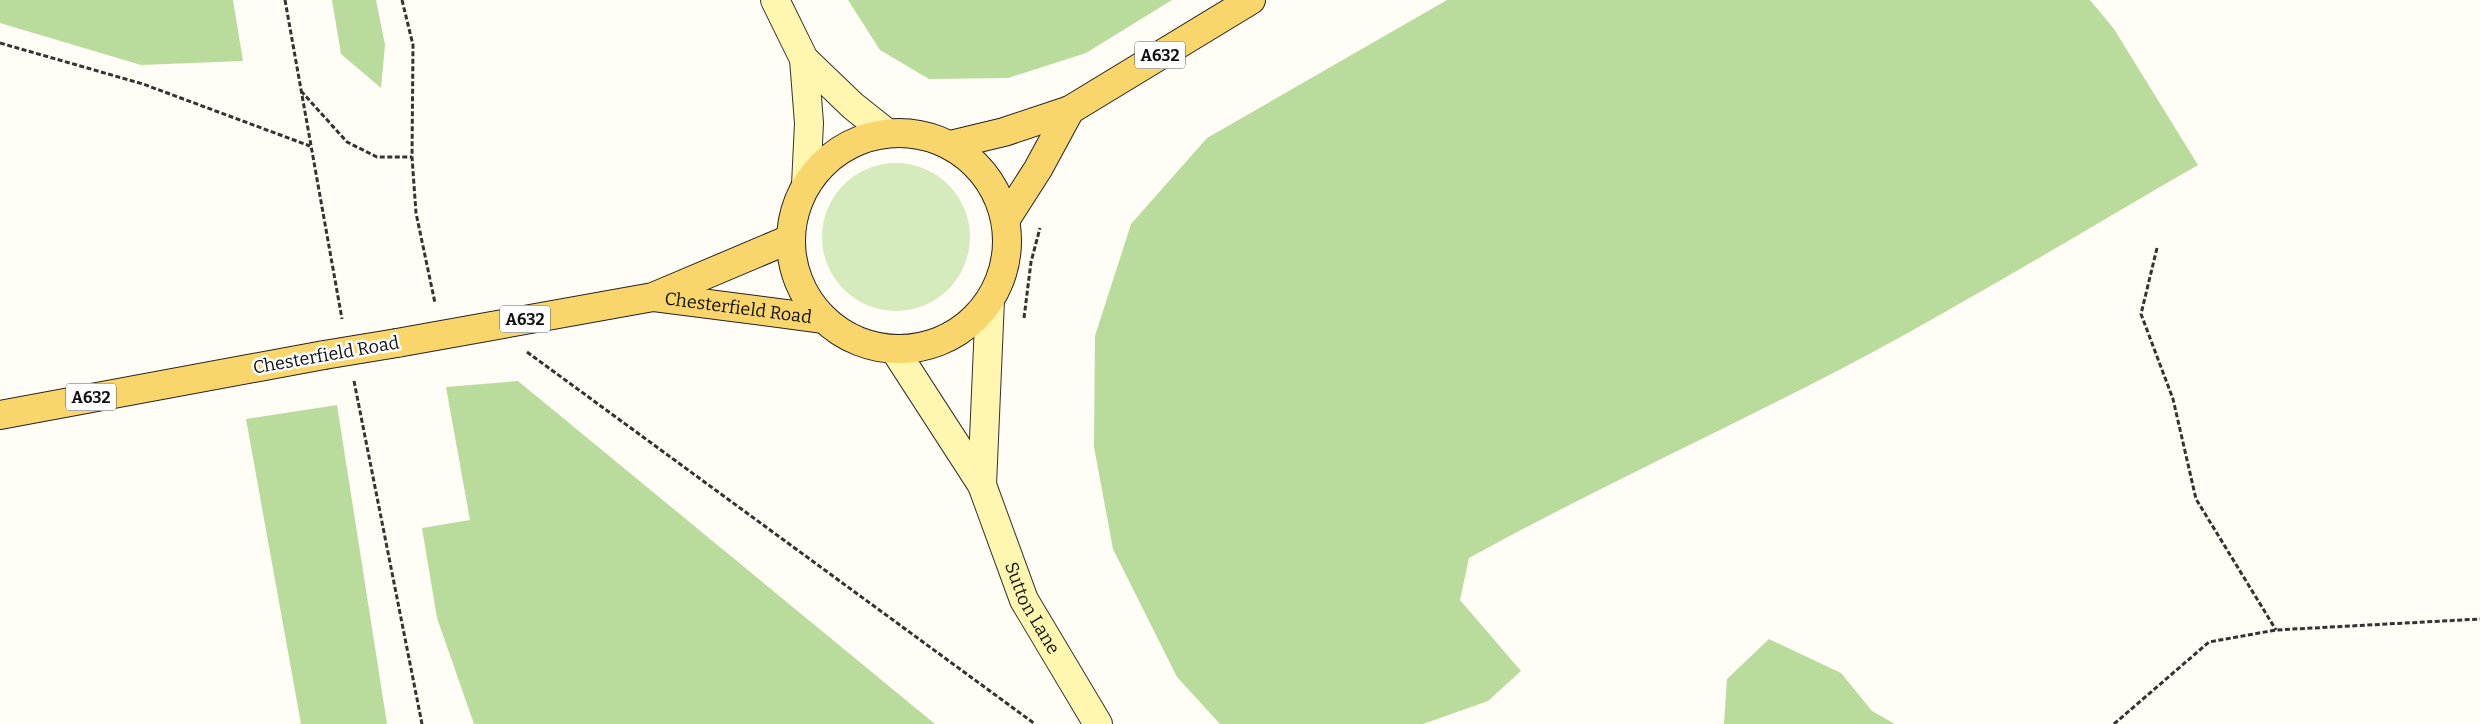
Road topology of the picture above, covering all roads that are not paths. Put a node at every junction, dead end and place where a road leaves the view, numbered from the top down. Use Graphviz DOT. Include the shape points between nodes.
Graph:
graph roads {
  1 [pos="775,0"];
  2 [pos="1251,0"];
  3 [pos="804,60"];
  4 [pos="1070,110"];
  5 [pos="887,133"];
  6 [pos="950,145"];
  7 [pos="806,185"];
  8 [pos="1006,219"];
  9 [pos="790,239"];
  10 [pos="653,297"];
  11 [pos="990,300"];
  12 [pos="824,319"];
  13 [pos="894,349"];
  14 [pos="0,415"];
  15 [pos="982,485"];
  16 [pos="1098,724"];
  1 -- 3 [label="street"];
  2 -- 4 [label="main road, A632"];
  3 -- 5 [label="street"];
  3 -- 7 [label="street" via="809,123"];
  4 -- 6 [label="main road, A632" via="1004,132"];
  4 -- 8 [label="main road"];
  5 -- 6 [label="main road" via="920,134"];
  5 -- 7 [label="main road" via="863,138 840,149 821,165"];
  6 -- 8 [label="main road" via="976,163 995,189"];
  7 -- 9 [label="main road" via="795,211"];
  8 -- 11 [label="main road" via="1008,247 1003,275"];
  9 -- 10 [label="main road, Chesterfield Road / A632"];
  9 -- 12 [label="main road" via="792,261 799,282"];
  10 -- 12 [label="main road, Chesterfield Road / A632"];
  10 -- 14 [label="main road, Chesterfield Road / A632, bridge"];
  11 -- 13 [label="main road" via="972,321 948,338 922,347"];
  11 -- 15 [label="street, Sutton Lane"];
  12 -- 13 [label="main road" via="845,335"];
  13 -- 15 [label="street, Sutton Lane"];
  15 -- 16 [label="street, Sutton Lane" via="1024,600"];
}
